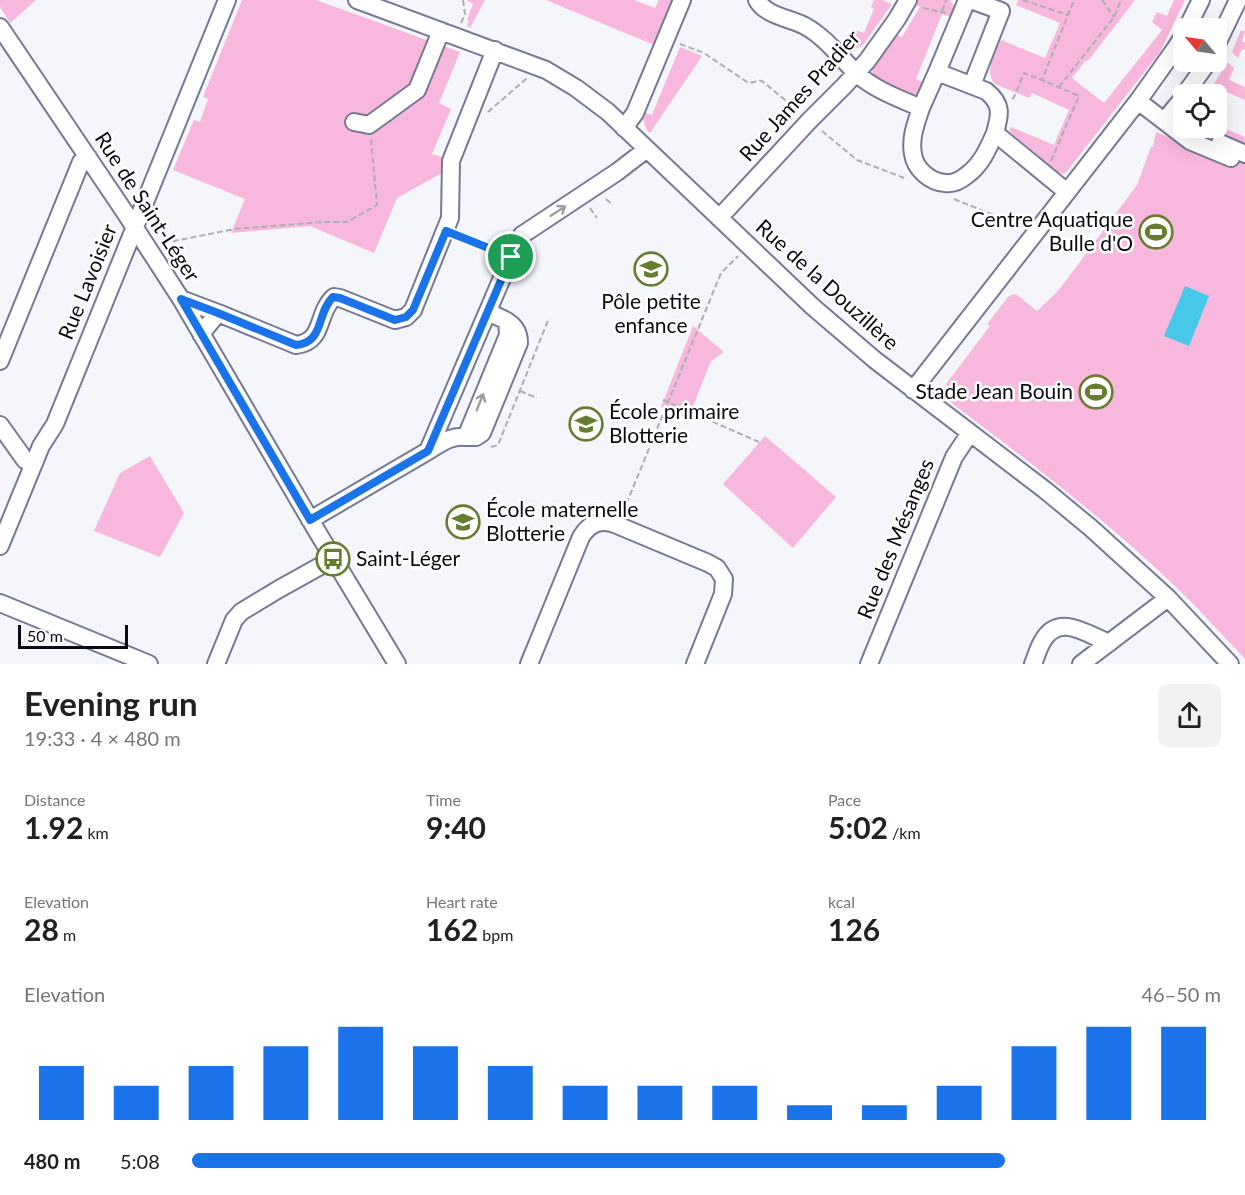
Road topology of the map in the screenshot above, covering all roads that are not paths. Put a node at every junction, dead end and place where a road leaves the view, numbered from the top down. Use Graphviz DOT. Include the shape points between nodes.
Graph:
graph roads {
  1 [pos="227,0"];
  2 [pos="357,0"];
  3 [pos="682,0"];
  4 [pos="757,0"];
  5 [pos="969,0"];
  6 [pos="1201,0"];
  7 [pos="1238,0"];
  8 [pos="913,4"];
  9 [pos="1004,6"];
  10 [pos="1192,18"];
  11 [pos="1227,23"];
  12 [pos="0,27"];
  13 [pos="441,31"];
  14 [pos="495,50"];
  15 [pos="1173,53"];
  16 [pos="856,72"];
  17 [pos="937,72"];
  18 [pos="972,86"];
  19 [pos="1138,101"];
  20 [pos="921,108"];
  21 [pos="1173,119"];
  22 [pos="362,123"];
  23 [pos="1170,126"];
  24 [pos="624,128"];
  25 [pos="995,133"];
  26 [pos="647,149"];
  27 [pos="1238,156"];
  28 [pos="88,157"];
  29 [pos="1067,192"];
  30 [pos="719,218"];
  31 [pos="134,226"];
  32 [pos="181,299"];
  33 [pos="488,312"];
  34 [pos="218,313"];
  35 [pos="201,334"];
  36 [pos="0,361"];
  37 [pos="913,390"];
  38 [pos="0,425"];
  39 [pos="970,433"];
  40 [pos="428,451"];
  41 [pos="33,464"];
  42 [pos="310,520"];
  43 [pos="0,546"];
  44 [pos="333,559"];
  45 [pos="1168,598"];
  46 [pos="0,603"];
  47 [pos="1109,644"];
  48 [pos="149,664"];
  49 [pos="216,664"];
  50 [pos="397,664"];
  51 [pos="529,664"];
  52 [pos="694,664"];
  53 [pos="869,664"];
  54 [pos="1033,664"];
  55 [pos="1081,664"];
  56 [pos="1230,664"];
  1 -- 31 [label="street, Rue Lavoisier"];
  2 -- 13 [label="street, Rue de la Douzillère"];
  3 -- 24 [label="street" via="635,113"];
  4 -- 16 [label="street" via="765,9 811,30"];
  5 -- 9 [label="street"];
  5 -- 17 [label="street"];
  6 -- 10 [label="street"];
  7 -- 11 [label="street"];
  8 -- 16 [label="street, Rue James Pradier"];
  9 -- 18 [label="street"];
  12 -- 28 [label="street, Rue de Saint-Léger"];
  13 -- 14 [label="street, Rue de la Douzillère"];
  13 -- 22 [label="street" via="417,90"];
  14 -- 24 [label="street, Rue de la Douzillère" via="546,70 576,88"];
  14 -- 34 [label="street" via="452,161 446,231 413,310 406,317 395,320 333,297 314,338 296,345"];
  15 -- 19 [label="street"];
  16 -- 20 [label="street" via="884,93"];
  16 -- 30 [label="street, Rue James Pradier"];
  17 -- 18 [label="street"];
  17 -- 20 [label="street"];
  18 -- 25 [label="street" via="986,91 997,102 999,119"];
  19 -- 23 [label="street"];
  19 -- 29 [label="street"];
  20 -- 25 [label="street" via="912,137 914,158 922,172 936,180 950,183 966,176 984,157"];
  21 -- 23 [label="street"];
  23 -- 27 [label="street" via="1190,141"];
  24 -- 26 [label="street, Rue de la Douzillère"];
  25 -- 29 [label="street"];
  26 -- 30 [label="street, Rue de la Douzillère"];
  33 -- 26 [label="street, one-way" via="525,232"];
  28 -- 31 [label="street, Rue de Saint-Léger"];
  28 -- 36 [label="street" via="81,162"];
  29 -- 37 [label="street"];
  30 -- 37 [label="street, Rue de la Douzillère" via="813,307"];
  31 -- 32 [label="street, Rue de Saint-Léger"];
  31 -- 41 [label="street, Rue Lavoisier" via="55,424"];
  32 -- 34 [label="street"];
  32 -- 35 [label="street, Rue de Saint-Léger"];
  33 -- 40 [label="street"];
  40 -- 33 [label="street, one-way" via="448,439 482,433 519,343 515,329"];
  34 -- 35 [label="street"];
  35 -- 42 [label="street, Rue de Saint-Léger"];
  37 -- 39 [label="street, Rue de la Douzillère"];
  38 -- 41 [label="street" via="25,460"];
  39 -- 45 [label="street, Rue de la Douzillère" via="1083,522"];
  39 -- 53 [label="street, Rue des Mésanges" via="954,457"];
  40 -- 42 [label="street"];
  41 -- 43 [label="street, Rue Lavoisier"];
  42 -- 44 [label="street, Rue de Saint-Léger"];
  44 -- 49 [label="street" via="241,612"];
  44 -- 50 [label="street, Rue de Saint-Léger"];
  45 -- 47 [label="street"];
  45 -- 56 [label="street, Rue de la Douzillère"];
  46 -- 48 [label="street"];
  47 -- 54 [label="street" via="1072,627 1055,628 1042,642"];
  47 -- 55 [label="street"];
  51 -- 52 [label="street" via="577,547 586,530 603,521 717,568 724,579 723,594"];
}
